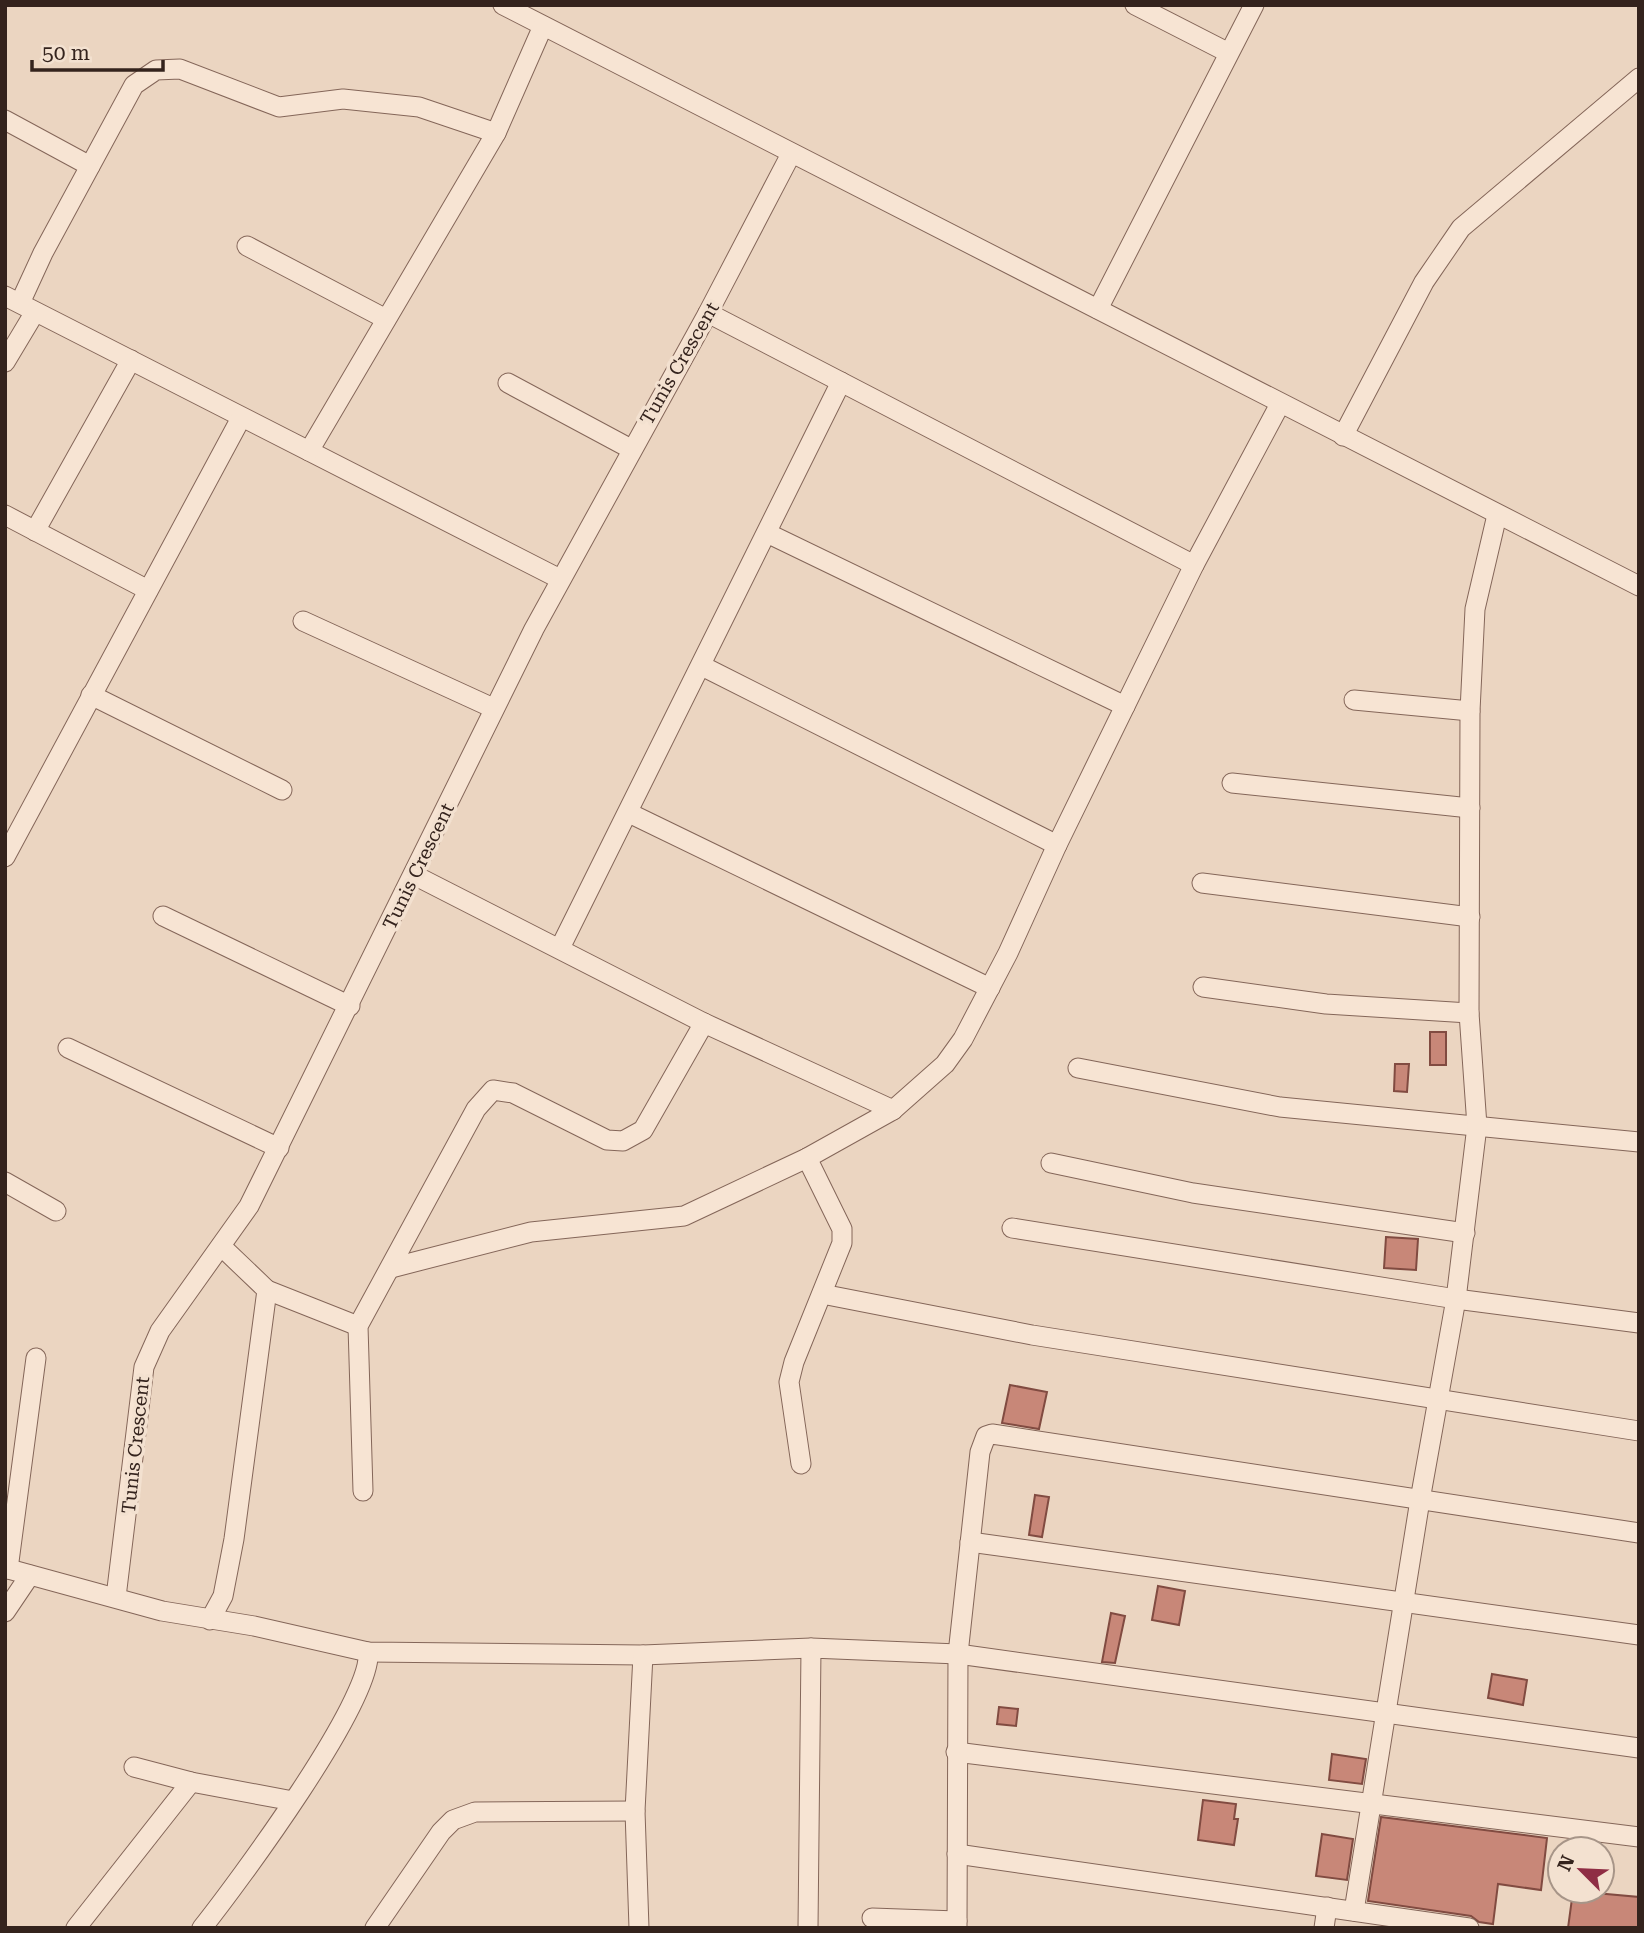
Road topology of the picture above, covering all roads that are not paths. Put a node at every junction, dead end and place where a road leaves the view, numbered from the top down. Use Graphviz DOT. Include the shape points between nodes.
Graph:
graph roads {
  1 [pos="503,5"];
  2 [pos="1135,5"];
  3 [pos="1254,5"];
  4 [pos="543,26"];
  5 [pos="1227,52"];
  6 [pos="1639,78"];
  7 [pos="5,120"];
  8 [pos="496,133"];
  9 [pos="791,154"];
  10 [pos="90,166"];
  11 [pos="247,246"];
  12 [pos="20,304"];
  13 [pos="1097,309"];
  14 [pos="708,313"];
  15 [pos="386,320"];
  16 [pos="131,360"];
  17 [pos="5,362"];
  18 [pos="841,382"];
  19 [pos="508,383"];
  20 [pos="1280,404"];
  21 [pos="241,418"];
  22 [pos="1343,436"];
  23 [pos="631,449"];
  24 [pos="309,451"];
  25 [pos="5,515"];
  26 [pos="1497,515"];
  27 [pos="35,531"];
  28 [pos="767,533"];
  29 [pos="1195,565"];
  30 [pos="560,579"];
  31 [pos="1639,586"];
  32 [pos="148,590"];
  33 [pos="303,621"];
  34 [pos="702,666"];
  35 [pos="91,695"];
  36 [pos="1354,700"];
  37 [pos="1125,706"];
  38 [pos="493,708"];
  39 [pos="1470,711"];
  40 [pos="1232,783"];
  41 [pos="282,790"];
  42 [pos="1470,808"];
  43 [pos="629,813"];
  44 [pos="1057,845"];
  45 [pos="5,857"];
  46 [pos="414,875"];
  47 [pos="1202,883"];
  48 [pos="163,916"];
  49 [pos="1470,917"];
  50 [pos="560,948"];
  51 [pos="1203,987"];
  52 [pos="990,988"];
  53 [pos="350,1006"];
  54 [pos="1469,1013"];
  55 [pos="704,1023"];
  56 [pos="68,1048"];
  57 [pos="1078,1068"];
  58 [pos="893,1110"];
  59 [pos="1477,1126"];
  60 [pos="1639,1142"];
  61 [pos="279,1148"];
  62 [pos="807,1158"];
  63 [pos="1051,1163"];
  64 [pos="5,1182"];
  65 [pos="56,1210"];
  66 [pos="1012,1228"];
  67 [pos="1465,1233"];
  68 [pos="221,1246"];
  69 [pos="391,1268"];
  70 [pos="267,1290"];
  71 [pos="822,1294"];
  72 [pos="1457,1299"];
  73 [pos="1639,1323"];
  74 [pos="358,1326"];
  75 [pos="36,1358"];
  76 [pos="1438,1397"];
  77 [pos="1639,1431"];
  78 [pos="802,1464"];
  79 [pos="363,1491"];
  80 [pos="1420,1500"];
  81 [pos="1639,1533"];
  82 [pos="970,1542"];
  83 [pos="7,1568"];
  84 [pos="30,1575"];
  85 [pos="116,1597"];
  86 [pos="1404,1604"];
  87 [pos="5,1612"];
  88 [pos="217,1621"];
  89 [pos="1639,1635"];
  90 [pos="811,1648"];
  91 [pos="368,1652"];
  92 [pos="958,1654"];
  93 [pos="643,1655"];
  94 [pos="1387,1714"];
  95 [pos="1639,1748"];
  96 [pos="956,1752"];
  97 [pos="134,1767"];
  98 [pos="191,1782"];
  99 [pos="293,1801"];
  100 [pos="1370,1803"];
  101 [pos="635,1811"];
  102 [pos="1639,1837"];
  103 [pos="957,1854"];
  104 [pos="1327,1907"];
  105 [pos="1354,1911"];
  106 [pos="872,1918"];
  107 [pos="957,1924"];
  108 [pos="76,1928"];
  109 [pos="202,1928"];
  110 [pos="375,1928"];
  111 [pos="639,1928"];
  112 [pos="807,1928"];
  113 [pos="1324,1928"];
  114 [pos="1469,1928"];
  1 -- 4 [label="street"];
  2 -- 5 [label="street"];
  3 -- 5 [label="street"];
  4 -- 8 [label="street"];
  4 -- 9 [label="street"];
  5 -- 13 [label="street"];
  6 -- 22 [label="street" via="1461,228 1424,282"];
  7 -- 10 [label="street"];
  8 -- 10 [label="street" via="419,107 343,99 279,107 180,69 156,70 134,85"];
  8 -- 15 [label="street"];
  9 -- 13 [label="street"];
  9 -- 14 [label="street, Tunis Crescent"];
  10 -- 12 [label="street"];
  11 -- 15 [label="street"];
  12 -- 16 [label="street"];
  12 -- 17 [label="street"];
  13 -- 20 [label="street"];
  14 -- 18 [label="street"];
  14 -- 23 [label="street, Tunis Crescent"];
  15 -- 24 [label="street"];
  16 -- 21 [label="street"];
  16 -- 27 [label="street"];
  18 -- 28 [label="street"];
  18 -- 29 [label="street"];
  19 -- 23 [label="street"];
  20 -- 22 [label="street"];
  20 -- 29 [label="street"];
  21 -- 24 [label="street"];
  21 -- 32 [label="street"];
  22 -- 26 [label="street"];
  23 -- 30 [label="street, Tunis Crescent"];
  24 -- 30 [label="street"];
  25 -- 27 [label="street"];
  26 -- 31 [label="street"];
  26 -- 39 [label="street" via="1475,609"];
  27 -- 32 [label="street"];
  28 -- 34 [label="street"];
  28 -- 37 [label="street"];
  29 -- 37 [label="street"];
  30 -- 38 [label="street, Tunis Crescent"];
  32 -- 35 [label="street"];
  33 -- 38 [label="street"];
  34 -- 43 [label="street"];
  34 -- 44 [label="street"];
  35 -- 41 [label="street"];
  35 -- 45 [label="street"];
  36 -- 39 [label="street"];
  37 -- 44 [label="street"];
  38 -- 46 [label="street, Tunis Crescent"];
  39 -- 42 [label="street"];
  40 -- 42 [label="street"];
  42 -- 49 [label="street"];
  43 -- 50 [label="street"];
  43 -- 52 [label="street"];
  44 -- 52 [label="street"];
  46 -- 50 [label="street"];
  46 -- 53 [label="street, Tunis Crescent"];
  47 -- 49 [label="street"];
  48 -- 53 [label="street"];
  49 -- 54 [label="street"];
  50 -- 55 [label="street"];
  51 -- 54 [label="street" via="1326,1004"];
  52 -- 58 [label="street" via="945,1064"];
  53 -- 61 [label="street, Tunis Crescent"];
  54 -- 59 [label="street"];
  55 -- 58 [label="street"];
  55 -- 69 [label="street" via="643,1130 623,1141 607,1140 513,1093 493,1090 476,1109"];
  56 -- 61 [label="street"];
  57 -- 59 [label="street" via="1280,1107"];
  58 -- 62 [label="street"];
  59 -- 60 [label="street"];
  59 -- 67 [label="street"];
  61 -- 68 [label="street, Tunis Crescent" via="249,1206"];
  62 -- 69 [label="street" via="684,1216 531,1232"];
  62 -- 71 [label="street" via="842,1229 842,1242"];
  63 -- 67 [label="street" via="1193,1194"];
  64 -- 65 [label="street"];
  66 -- 72 [label="street"];
  67 -- 72 [label="street"];
  68 -- 70 [label="street"];
  68 -- 85 [label="street, Tunis Crescent" via="160,1331 144,1367"];
  69 -- 74 [label="street"];
  70 -- 74 [label="street"];
  70 -- 88 [label="street" via="234,1539"];
  71 -- 76 [label="street" via="1032,1335"];
  71 -- 78 [label="street" via="789,1382"];
  72 -- 73 [label="street"];
  72 -- 76 [label="street"];
  74 -- 79 [label="street"];
  75 -- 83 [label="street"];
  76 -- 77 [label="street"];
  76 -- 80 [label="street"];
  80 -- 81 [label="street"];
  80 -- 82 [label="street" via="992,1434 982,1442"];
  80 -- 86 [label="street"];
  82 -- 86 [label="street"];
  82 -- 92 [label="street"];
  83 -- 84 [label="street"];
  84 -- 85 [label="street"];
  84 -- 87 [label="street"];
  85 -- 88 [label="street"];
  86 -- 89 [label="street"];
  86 -- 94 [label="street"];
  88 -- 91 [label="street"];
  90 -- 92 [label="street"];
  90 -- 93 [label="street"];
  90 -- 112 [label="street"];
  91 -- 93 [label="street"];
  91 -- 99 [label="street" via="370,1665 346,1716"];
  92 -- 94 [label="street"];
  92 -- 96 [label="street"];
  93 -- 101 [label="street"];
  94 -- 95 [label="street"];
  94 -- 100 [label="street"];
  96 -- 100 [label="street"];
  96 -- 103 [label="street"];
  97 -- 98 [label="street"];
  98 -- 99 [label="street"];
  98 -- 108 [label="street"];
  99 -- 109 [label="street" via="265,1847"];
  100 -- 102 [label="street"];
  100 -- 105 [label="street"];
  101 -- 110 [label="street" via="475,1812 453,1820"];
  101 -- 111 [label="street"];
  103 -- 104 [label="street"];
  103 -- 107 [label="street"];
  104 -- 105 [label="street"];
  104 -- 113 [label="street"];
  105 -- 114 [label="street"];
  106 -- 107 [label="street"];
}
